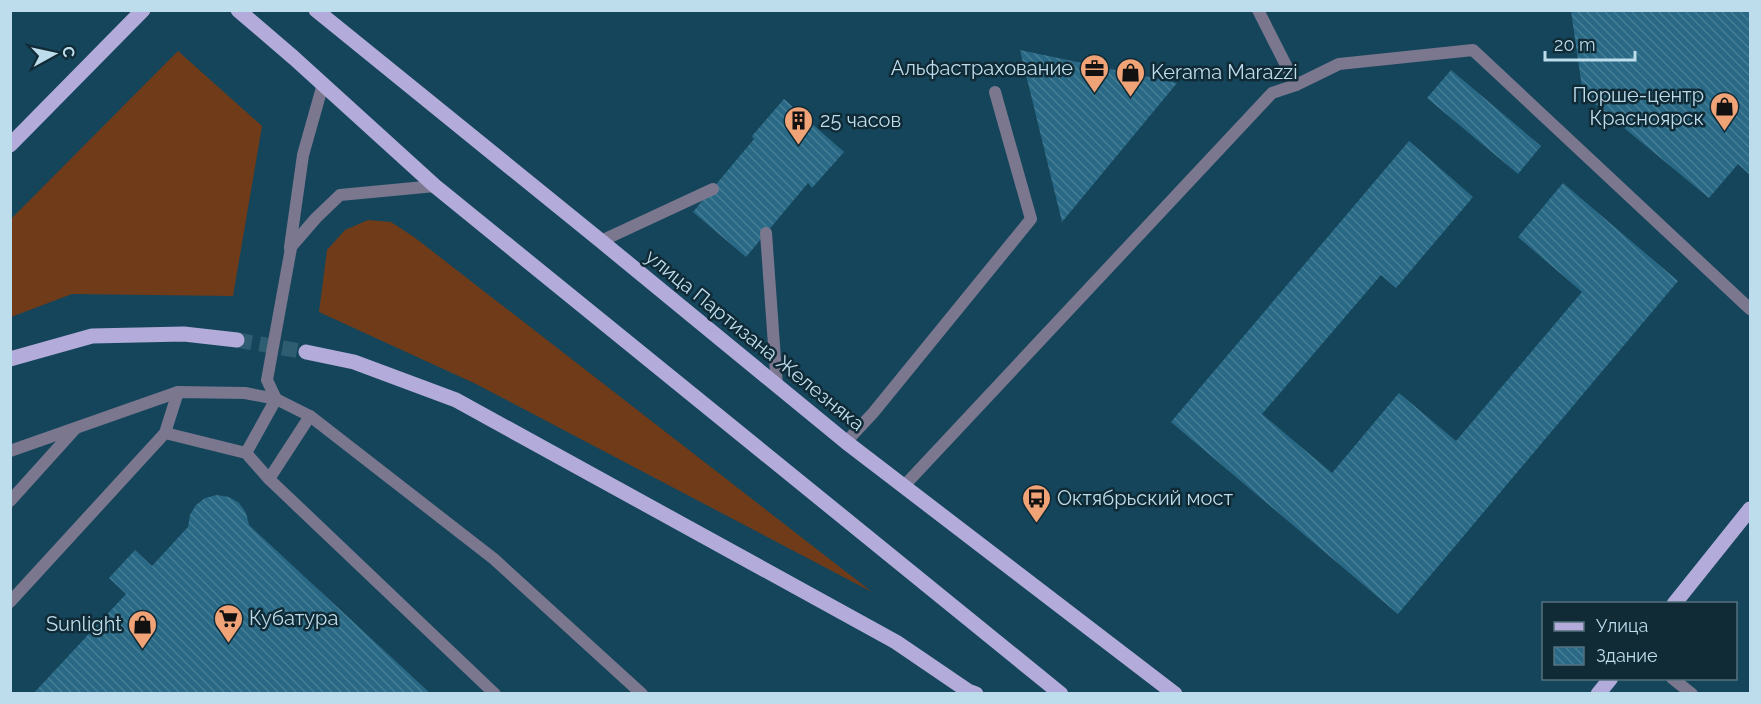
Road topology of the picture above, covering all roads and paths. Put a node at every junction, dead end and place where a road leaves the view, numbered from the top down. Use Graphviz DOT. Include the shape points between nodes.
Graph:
graph roads {
  1 [pos="143,10"];
  2 [pos="238,10"];
  3 [pos="1258,10"];
  4 [pos="320,14"];
  5 [pos="323,84"];
  6 [pos="1296,85"];
  7 [pos="995,92"];
  8 [pos="10,145"];
  9 [pos="435,186"];
  10 [pos="713,189"];
  11 [pos="766,233"];
  12 [pos="601,241"];
  13 [pos="291,248"];
  14 [pos="1750,309"];
  15 [pos="237,339"];
  16 [pos="306,352"];
  17 [pos="10,359"];
  18 [pos="777,387"];
  19 [pos="178,392"];
  20 [pos="276,399"];
  21 [pos="310,417"];
  22 [pos="76,428"];
  23 [pos="165,434"];
  24 [pos="846,442"];
  25 [pos="10,451"];
  26 [pos="246,453"];
  27 [pos="269,479"];
  28 [pos="903,487"];
  29 [pos="10,501"];
  30 [pos="1750,509"];
  31 [pos="10,602"];
  32 [pos="1675,602"];
  33 [pos="1609,680"];
  34 [pos="1675,680"];
  35 [pos="495,693"];
  36 [pos="642,693"];
  37 [pos="976,693"];
  38 [pos="1061,693"];
  39 [pos="1175,693"];
  40 [pos="1598,693"];
  41 [pos="1692,693"];
  1 -- 8 [label="main road"];
  2 -- 5 [label="main road"];
  3 -- 6 [label="lane"];
  4 -- 12 [label="main road, улица Партизана Железняка"];
  5 -- 9 [label="main road"];
  5 -- 13 [label="lane" via="303,154"];
  6 -- 14 [label="lane" via="1340,64 1473,50"];
  6 -- 28 [label="lane" via="1272,93"];
  7 -- 24 [label="lane" via="1031,219"];
  9 -- 13 [label="lane" via="340,195"];
  9 -- 38 [label="main road"];
  10 -- 12 [label="lane"];
  11 -- 18 [label="lane"];
  12 -- 18 [label="main road, улица Партизана Железняка"];
  13 -- 20 [label="lane" via="267,380"];
  15 -- 17 [label="main road" via="184,334 92,336"];
  16 -- 37 [label="main road" via="354,362 456,400 896,642"];
  18 -- 24 [label="main road, улица Партизана Железняка"];
  19 -- 20 [label="lane" via="245,393"];
  19 -- 22 [label="lane"];
  19 -- 23 [label="lane"];
  20 -- 21 [label="lane"];
  20 -- 26 [label="lane"];
  21 -- 27 [label="lane"];
  21 -- 36 [label="lane" via="494,559"];
  22 -- 25 [label="lane"];
  22 -- 29 [label="lane"];
  23 -- 26 [label="lane"];
  23 -- 31 [label="lane"];
  24 -- 28 [label="main road, улица Партизана Железняка"];
  26 -- 27 [label="lane"];
  27 -- 35 [label="lane"];
  28 -- 39 [label="main road, улица Партизана Железняка"];
  30 -- 32 [label="main road"];
  33 -- 40 [label="main road"];
  34 -- 41 [label="lane"];
}
